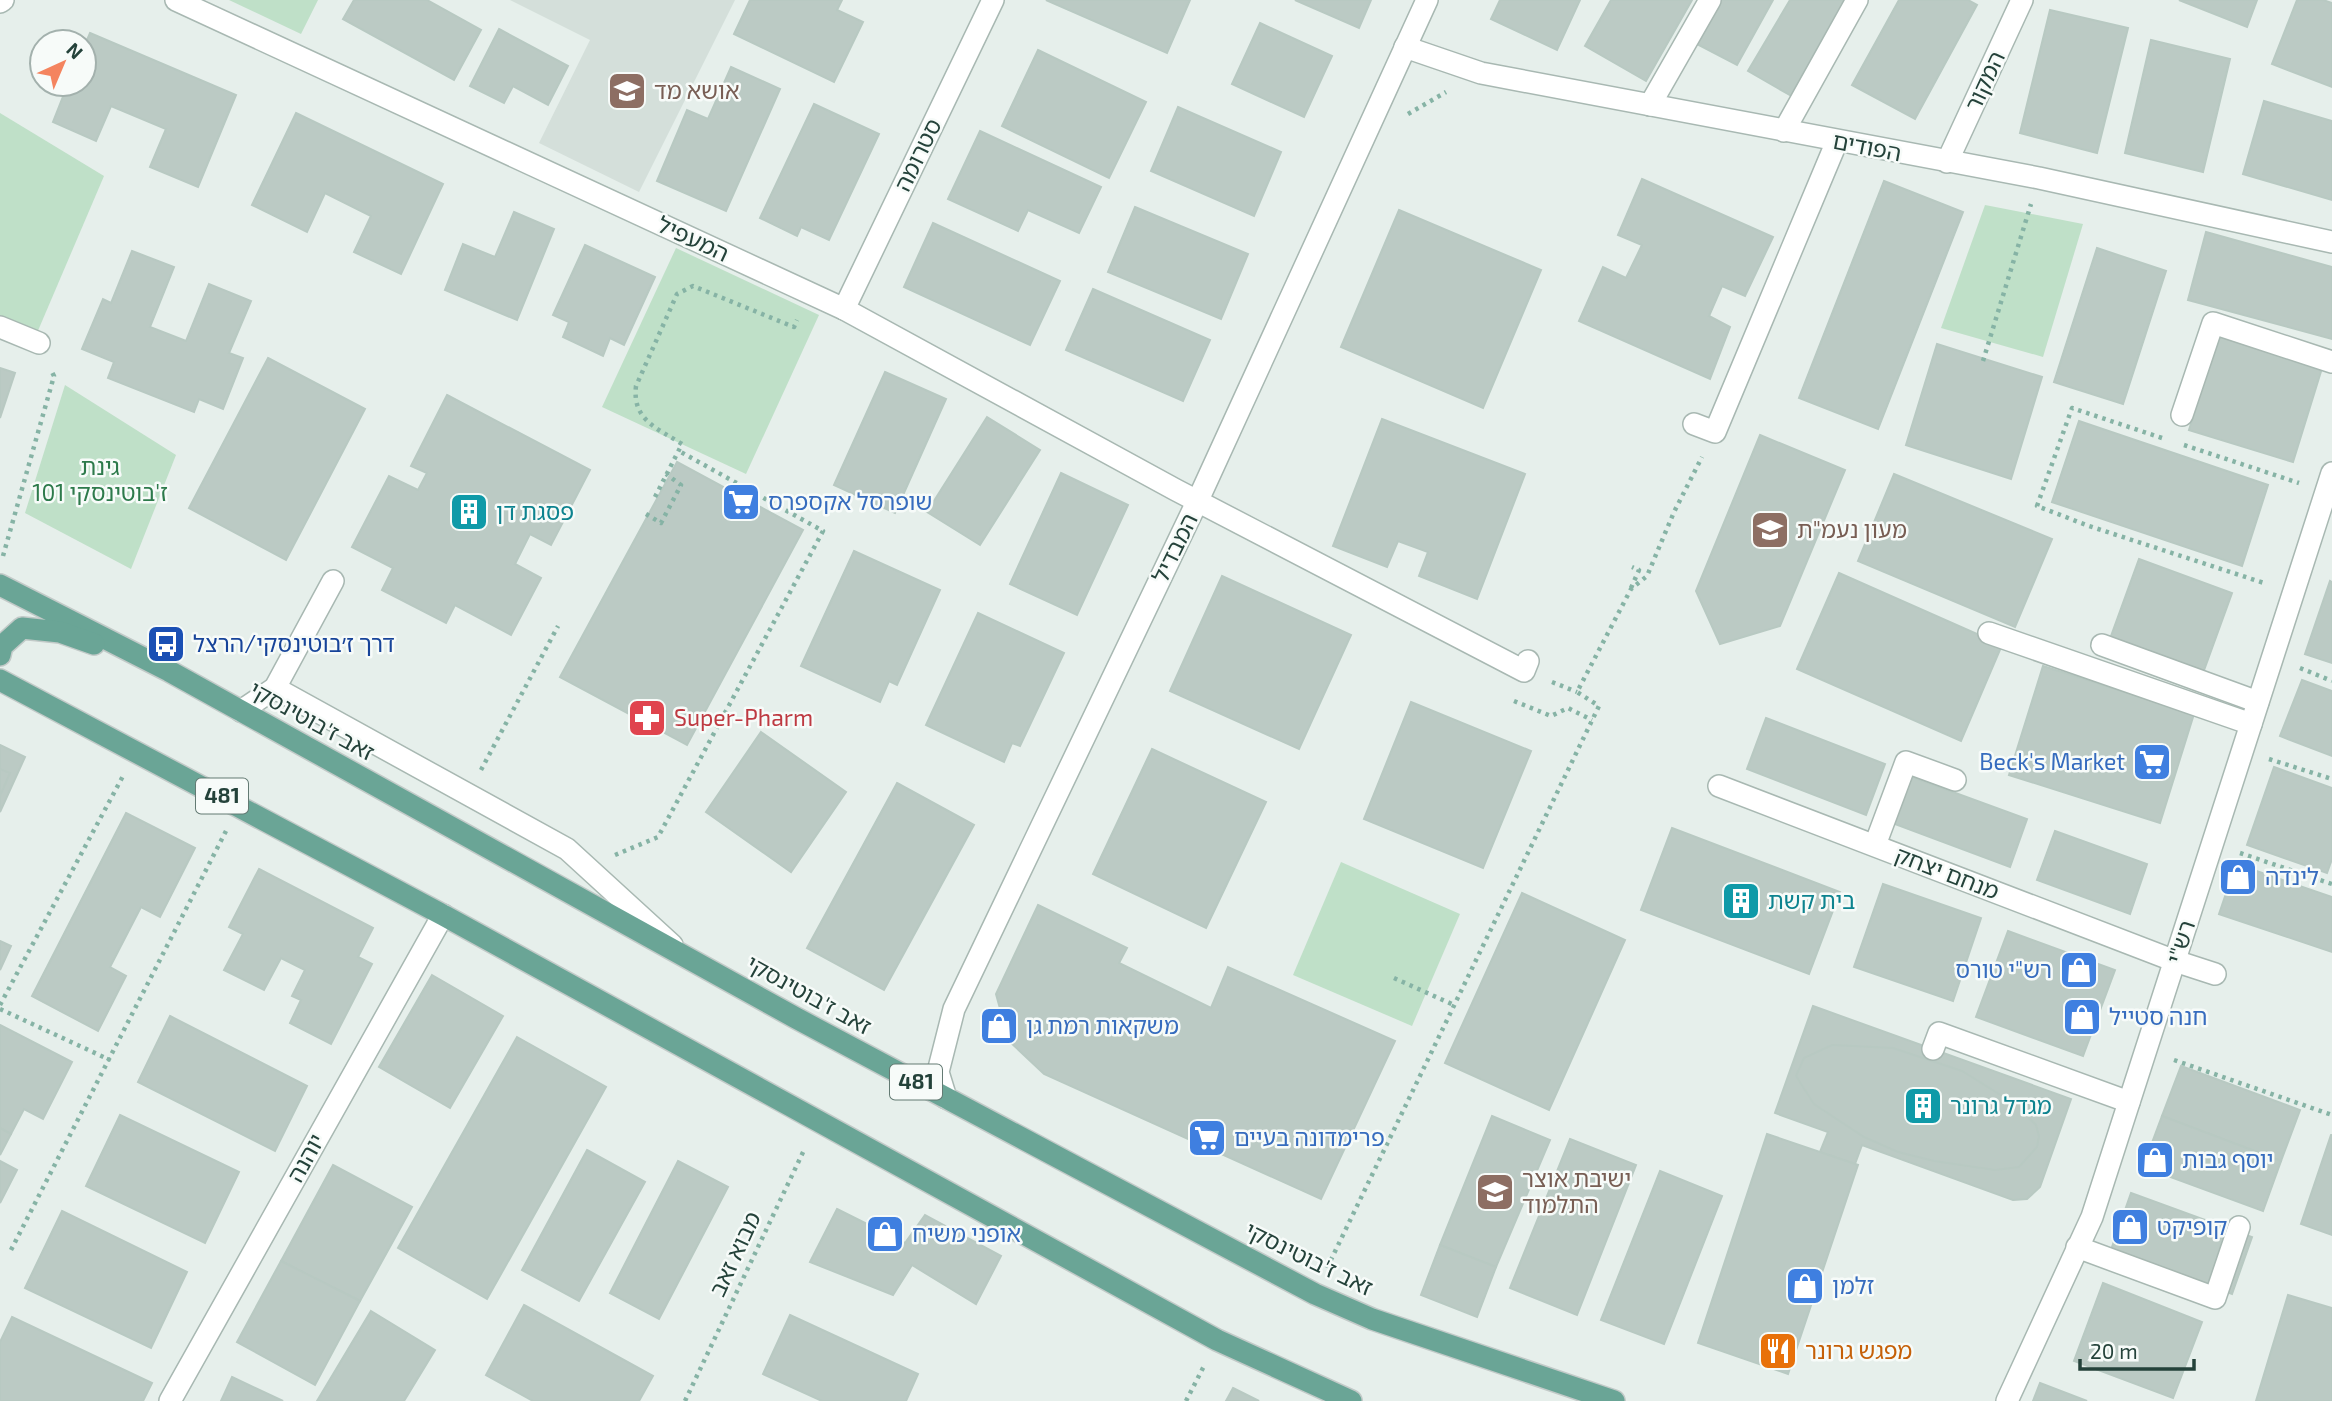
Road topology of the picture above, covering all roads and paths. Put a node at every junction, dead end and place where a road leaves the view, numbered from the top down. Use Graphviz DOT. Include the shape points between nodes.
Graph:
graph roads {
  1 [pos="176,0"];
  2 [pos="993,0"];
  3 [pos="1427,0"];
  4 [pos="1710,0"];
  5 [pos="1857,0"];
  6 [pos="2022,0"];
  7 [pos="1405,47"];
  8 [pos="1480,72"];
  9 [pos="1650,105"];
  10 [pos="1784,131"];
  11 [pos="1838,141"];
  12 [pos="1360,142"];
  13 [pos="1948,162"];
  14 [pos="2039,178"];
  15 [pos="2332,242"];
  16 [pos="808,292"];
  17 [pos="844,309"];
  18 [pos="0,327"];
  19 [pos="39,344"];
  20 [pos="1983,361"];
  21 [pos="2332,362"];
  22 [pos="54,376"];
  23 [pos="2182,415"];
  24 [pos="1694,424"];
  25 [pos="1715,432"];
  26 [pos="2152,434"];
  27 [pos="679,451"];
  28 [pos="2213,456"];
  29 [pos="666,474"];
  30 [pos="2329,482"];
  31 [pos="655,497"];
  32 [pos="1198,500"];
  33 [pos="646,514"];
  34 [pos="2323,533"];
  35 [pos="0,567"];
  36 [pos="1632,567"];
  37 [pos="333,581"];
  38 [pos="0,585"];
  39 [pos="1631,589"];
  40 [pos="2294,592"];
  41 [pos="558,626"];
  42 [pos="1989,633"];
  43 [pos="2102,645"];
  44 [pos="0,655"];
  45 [pos="1528,661"];
  46 [pos="169,671"];
  47 [pos="2,676"];
  48 [pos="275,688"];
  49 [pos="2258,702"];
  50 [pos="241,711"];
  51 [pos="1536,711"];
  52 [pos="1592,720"];
  53 [pos="2251,724"];
  54 [pos="137,751"];
  55 [pos="2243,751"];
  56 [pos="2332,779"];
  57 [pos="1955,780"];
  58 [pos="1719,786"];
  59 [pos="468,794"];
  60 [pos="239,806"];
  61 [pos="2213,844"];
  62 [pos="1875,845"];
  63 [pos="587,866"];
  64 [pos="2332,884"];
  65 [pos="443,915"];
  66 [pos="683,956"];
  67 [pos="2175,961"];
  68 [pos="2215,974"];
  69 [pos="1394,978"];
  70 [pos="1454,1005"];
  71 [pos="0,1007"];
  72 [pos="1933,1049"];
  73 [pos="2146,1050"];
  74 [pos="111,1060"];
  75 [pos="946,1098"];
  76 [pos="2129,1102"];
  77 [pos="2332,1115"];
  78 [pos="817,1122"];
  79 [pos="2239,1227"];
  80 [pos="2077,1247"];
  81 [pos="11,1250"];
  82 [pos="1315,1294"];
  83 [pos="1217,1340"];
  84 [pos="170,1401"];
  85 [pos="685,1401"];
  86 [pos="1186,1401"];
  87 [pos="1351,1401"];
  88 [pos="1615,1401"];
  89 [pos="2007,1401"];
  1 -- 16 [label="street, המעפיל"];
  2 -- 17 [label="street, סטרומה"];
  3 -- 7 [label="street, המבדיל"];
  4 -- 9 [label="street"];
  5 -- 10 [label="street"];
  6 -- 13 [label="street, המקור"];
  7 -- 8 [label="street, הפודים"];
  7 -- 12 [label="street, המבדיל"];
  8 -- 9 [label="street, הפודים"];
  8 -- 12 [label="path"];
  9 -- 10 [label="street, הפודים"];
  10 -- 11 [label="street, הפודים"];
  11 -- 13 [label="street, הפודים"];
  11 -- 25 [label="street"];
  12 -- 32 [label="street, המבדיל"];
  13 -- 14 [label="street, הפודים"];
  14 -- 15 [label="street, הפודים"];
  14 -- 20 [label="path"];
  16 -- 17 [label="street, המעפיל"];
  16 -- 27 [label="path" via="794,327 693,286 677,294 636,387 634,402 650,423 682,444"];
  17 -- 32 [label="street, המעפיל"];
  18 -- 19 [label="street"];
  21 -- 23 [label="street" via="2213,323"];
  22 -- 35 [label="path"];
  24 -- 25 [label="street"];
  25 -- 39 [label="path" via="1647,576"];
  26 -- 40 [label="path" via="2072,408 2037,506"];
  27 -- 29 [label="path"];
  27 -- 63 [label="path" via="823,531 658,837"];
  28 -- 30 [label="path"];
  29 -- 31 [label="path"];
  29 -- 33 [label="path" via="681,485 661,523"];
  30 -- 34 [label="street, רש\"י"];
  32 -- 45 [label="street, המעפיל" via="1524,671"];
  32 -- 75 [label="street, המבדיל" via="954,1009 938,1072"];
  34 -- 40 [label="street, רש\"י"];
  36 -- 39 [label="path" via="1639,570"];
  37 -- 48 [label="street"];
  38 -- 46 [label="main road, זאב ז'בוטינסקי / 481"];
  39 -- 52 [label="path" via="1577,692 1599,706"];
  40 -- 49 [label="street, רש\"י"];
  41 -- 59 [label="path"];
  42 -- 53 [label="street"];
  43 -- 49 [label="street"];
  44 -- 46 [label="main road" via="12,634 22,628 37,628"];
  46 -- 50 [label="main road, זאב ז'בוטינסקי / 481"];
  47 -- 54 [label="main road, 481"];
  48 -- 50 [label="street"];
  48 -- 59 [label="street"];
  49 -- 53 [label="street, רש\"י"];
  50 -- 66 [label="main road, זאב ז'בוטינסקי / 481"];
  51 -- 52 [label="path" via="1551,716 1568,708"];
  52 -- 70 [label="path"];
  53 -- 55 [label="street, רש\"י"];
  54 -- 60 [label="main road, 481"];
  54 -- 71 [label="path"];
  55 -- 56 [label="path"];
  55 -- 61 [label="street, רש\"י"];
  57 -- 62 [label="street" via="1906,762"];
  58 -- 62 [label="street, מנחם יצחק"];
  59 -- 63 [label="street" via="545,835"];
  60 -- 65 [label="main road, 481"];
  60 -- 74 [label="path"];
  61 -- 64 [label="path"];
  61 -- 67 [label="street, רש\"י"];
  62 -- 67 [label="street, מנחם יצחק"];
  63 -- 66 [label="street"];
  65 -- 78 [label="main road, 481"];
  65 -- 84 [label="street, יוהנה"];
  66 -- 75 [label="main road, זאב ז'בוטינסקי / 481"];
  67 -- 68 [label="street, מנחם יצחק"];
  67 -- 73 [label="street, רש\"י"];
  69 -- 70 [label="path"];
  70 -- 82 [label="path"];
  71 -- 74 [label="path"];
  72 -- 76 [label="street" via="1939,1033"];
  73 -- 76 [label="street, רש\"י"];
  73 -- 77 [label="path"];
  74 -- 81 [label="path"];
  75 -- 82 [label="main road, זאב ז'בוטינסקי / 481"];
  76 -- 80 [label="street, רש\"י" via="2092,1217"];
  78 -- 83 [label="main road, 481"];
  78 -- 85 [label="path, מבוא זאב"];
  79 -- 80 [label="street" via="2215,1298"];
  80 -- 89 [label="street, רש\"י"];
  82 -- 88 [label="main road, זאב ז'בוטינסקי / 481" via="1372,1319"];
  83 -- 86 [label="path"];
  83 -- 87 [label="main road, 481"];
}
